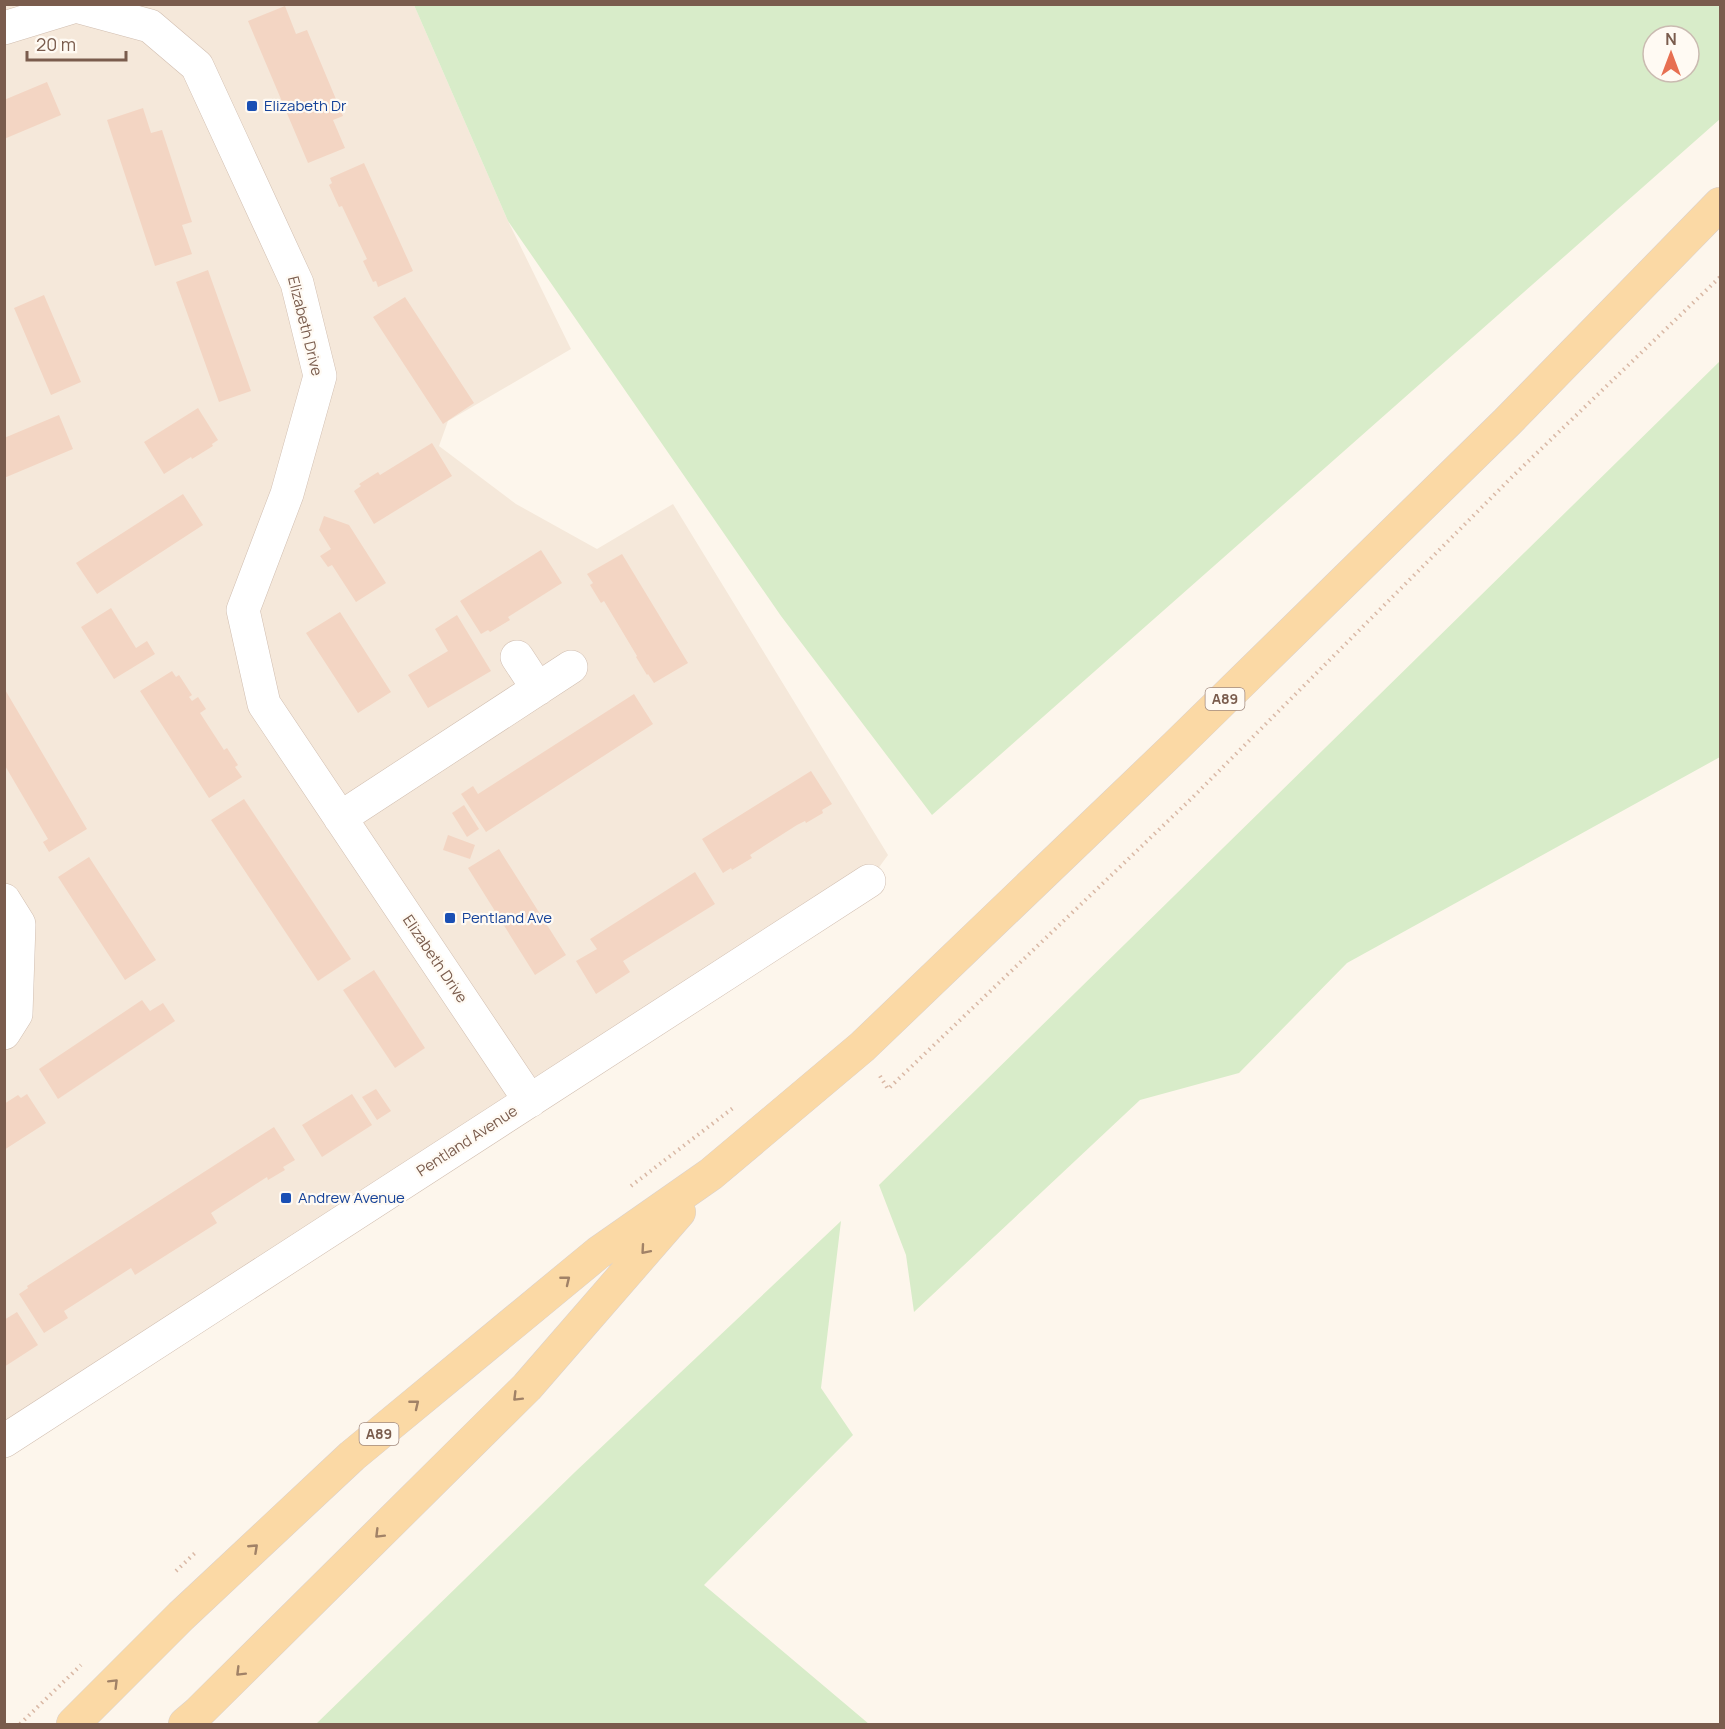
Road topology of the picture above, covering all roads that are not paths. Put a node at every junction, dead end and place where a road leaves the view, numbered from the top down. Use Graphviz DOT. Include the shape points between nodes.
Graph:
graph roads {
  1 [pos="4,28"];
  2 [pos="1720,204"];
  3 [pos="518,657"];
  4 [pos="571,667"];
  5 [pos="538,689"];
  6 [pos="340,818"];
  7 [pos="869,881"];
  8 [pos="4,900"];
  9 [pos="4,1033"];
  10 [pos="530,1101"];
  11 [pos="711,1174"];
  12 [pos="4,1441"];
  13 [pos="73,1725"];
  14 [pos="185,1725"];
  1 -- 6 [label="street, Elizabeth Drive" via="76,6 150,26 197,66 297,283 320,376 287,494 243,610 264,704"];
  2 -- 11 [label="main road, A89" via="1499,430 1158,764 862,1047"];
  3 -- 5 [label="street"];
  4 -- 5 [label="street"];
  5 -- 6 [label="street"];
  6 -- 10 [label="street, Elizabeth Drive"];
  7 -- 10 [label="street, Pentland Avenue"];
  8 -- 9 [label="street" via="19,924 16,1014"];
  10 -- 12 [label="street, Pentland Avenue"];
  13 -- 11 [label="main road, A89, one-way" via="181,1616 352,1456 598,1253"];
  11 -- 14 [label="main road, A89, one-way" via="527,1387"];
}
